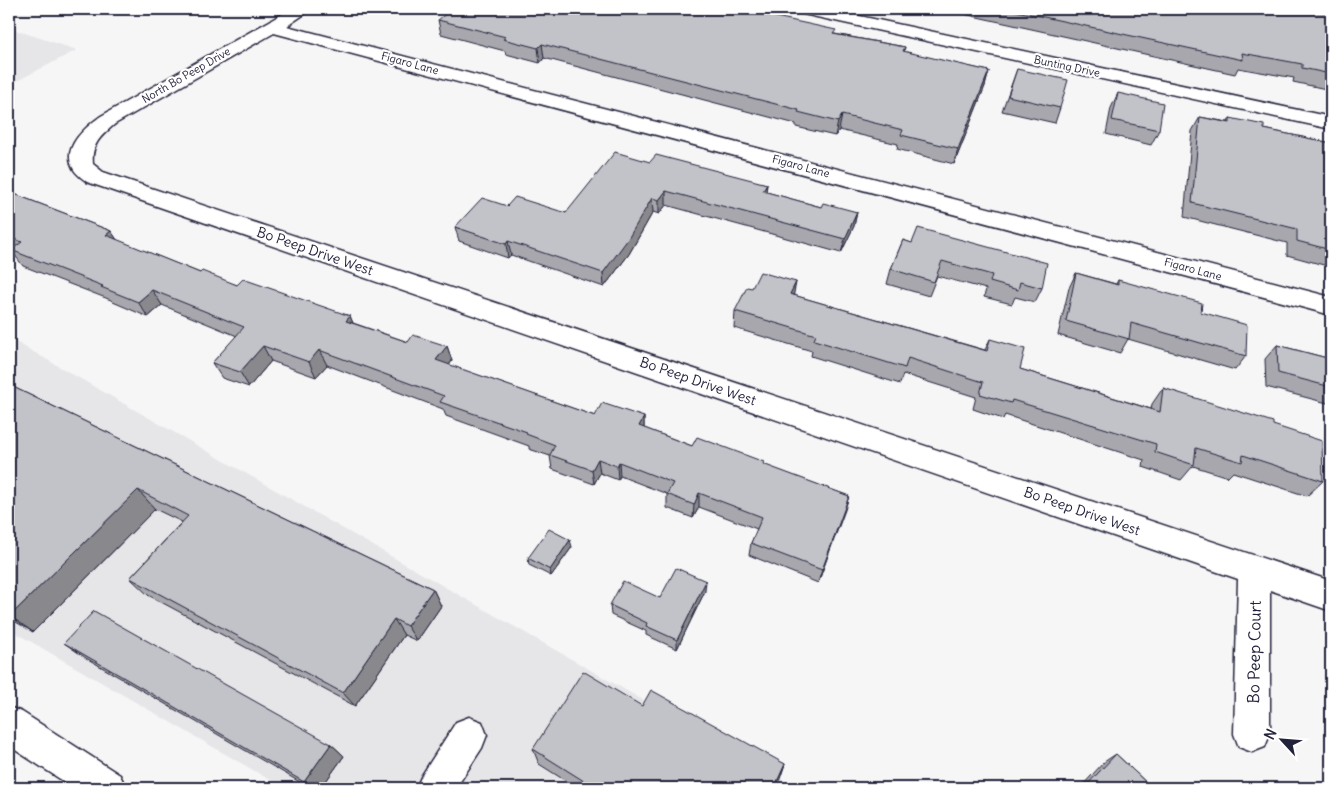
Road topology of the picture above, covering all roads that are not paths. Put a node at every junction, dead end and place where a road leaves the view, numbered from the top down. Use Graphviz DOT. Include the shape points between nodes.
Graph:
graph roads {
  1 [pos="303,9"];
  2 [pos="803,9"];
  3 [pos="271,27"];
  4 [pos="1331,123"];
  5 [pos="80,152"];
  6 [pos="1331,306"];
  7 [pos="1254,570"];
  8 [pos="1331,596"];
  9 [pos="9,725"];
  10 [pos="1252,734"];
  11 [pos="469,735"];
  12 [pos="107,788"];
  13 [pos="435,788"];
  1 -- 3 [label="street, North Bo Peep Drive"];
  2 -- 4 [label="street, Bunting Drive"];
  3 -- 5 [label="street, North Bo Peep Drive" via="108,120 88,136"];
  3 -- 6 [label="street, Figaro Lane"];
  5 -- 7 [label="street, Bo Peep Drive West" via="82,166 95,177"];
  7 -- 8 [label="street, Bo Peep Drive West"];
  7 -- 10 [label="street, Bo Peep Court"];
  9 -- 12 [label="street"];
  11 -- 13 [label="street"];
}
